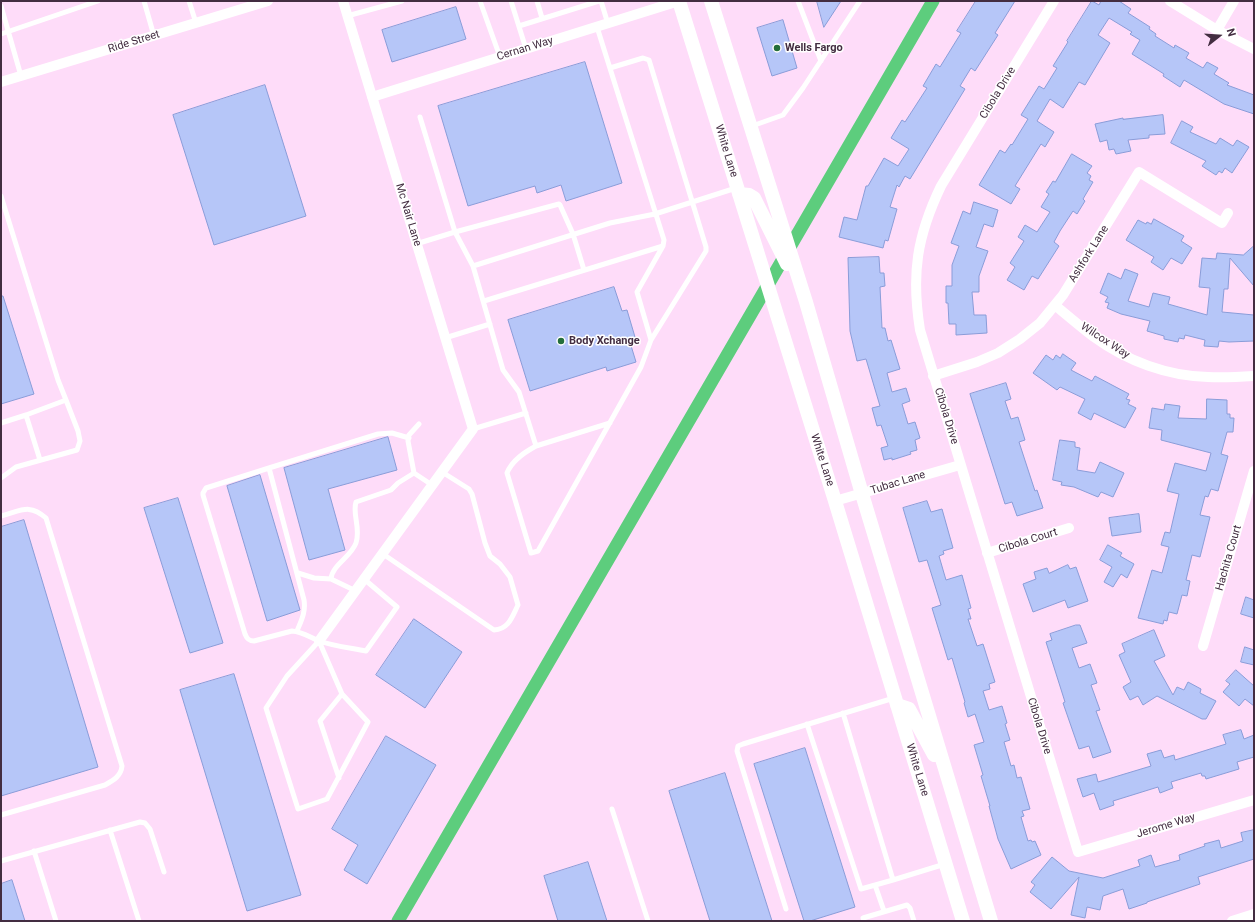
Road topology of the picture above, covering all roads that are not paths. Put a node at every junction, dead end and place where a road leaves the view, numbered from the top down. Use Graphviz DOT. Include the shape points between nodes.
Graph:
graph roads {
  1 [pos="98,1"];
  2 [pos="144,1"];
  3 [pos="189,1"];
  4 [pos="268,1"];
  5 [pos="343,1"];
  6 [pos="402,1"];
  7 [pos="480,1"];
  8 [pos="512,1"];
  9 [pos="537,1"];
  10 [pos="600,1"];
  11 [pos="679,1"];
  12 [pos="711,1"];
  13 [pos="798,1"];
  14 [pos="860,1"];
  15 [pos="1054,1"];
  16 [pos="1170,1"];
  17 [pos="1234,1"];
  18 [pos="1,6"];
  19 [pos="348,16"];
  20 [pos="542,18"];
  21 [pos="196,23"];
  22 [pos="608,24"];
  23 [pos="519,26"];
  24 [pos="597,27"];
  25 [pos="1217,30"];
  26 [pos="8,32"];
  27 [pos="1,34"];
  28 [pos="154,36"];
  29 [pos="526,49"];
  30 [pos="1254,49"];
  31 [pos="500,57"];
  32 [pos="820,61"];
  33 [pos="610,68"];
  34 [pos="21,76"];
  35 [pos="1,82"];
  36 [pos="372,97"];
  37 [pos="420,117"];
  38 [pos="752,126"];
  39 [pos="738,191"];
  40 [pos="1,196"];
  41 [pos="692,202"];
  42 [pos="1228,213"];
  43 [pos="655,214"];
  44 [pos="456,232"];
  45 [pos="573,234"];
  46 [pos="416,244"];
  47 [pos="663,246"];
  48 [pos="473,266"];
  49 [pos="584,270"];
  50 [pos="484,301"];
  51 [pos="806,302"];
  52 [pos="1056,306"];
  53 [pos="490,324"];
  54 [pos="445,338"];
  55 [pos="651,340"];
  56 [pos="934,376"];
  57 [pos="1254,376"];
  58 [pos="66,400"];
  59 [pos="526,413"];
  60 [pos="26,415"];
  61 [pos="1,423"];
  62 [pos="419,424"];
  63 [pos="610,424"];
  64 [pos="472,429"];
  65 [pos="409,438"];
  66 [pos="536,446"];
  67 [pos="40,460"];
  68 [pos="960,465"];
  69 [pos="269,468"];
  70 [pos="1254,471"];
  71 [pos="442,472"];
  72 [pos="414,473"];
  73 [pos="1,478"];
  74 [pos="432,485"];
  75 [pos="862,494"];
  76 [pos="835,501"];
  77 [pos="1,516"];
  78 [pos="1069,528"];
  79 [pos="987,553"];
  80 [pos="383,554"];
  81 [pos="298,573"];
  82 [pos="331,579"];
  83 [pos="364,580"];
  84 [pos="356,590"];
  85 [pos="296,631"];
  86 [pos="319,641"];
  87 [pos="1203,646"];
  88 [pos="342,694"];
  89 [pos="896,701"];
  90 [pos="843,714"];
  91 [pos="807,724"];
  92 [pos="339,778"];
  93 [pos="950,788"];
  94 [pos="1254,800"];
  95 [pos="612,809"];
  96 [pos="1,815"];
  97 [pos="110,830"];
  98 [pos="34,851"];
  99 [pos="1078,852"];
  100 [pos="1,861"];
  101 [pos="946,864"];
  102 [pos="164,872"];
  103 [pos="893,880"];
  104 [pos="875,885"];
  105 [pos="786,909"];
  106 [pos="884,911"];
  107 [pos="1254,914"];
  108 [pos="56,921"];
  109 [pos="139,921"];
  110 [pos="648,921"];
  111 [pos="864,921"];
  112 [pos="914,921"];
  113 [pos="962,921"];
  114 [pos="991,921"];
  115 [pos="1232,921"];
  1 -- 26 [label="lane"];
  2 -- 28 [label="lane"];
  3 -- 21 [label="lane"];
  4 -- 21 [label="street, Ride Street"];
  5 -- 19 [label="street, Mc Nair Lane"];
  6 -- 19 [label="lane"];
  7 -- 31 [label="lane"];
  8 -- 23 [label="lane"];
  9 -- 20 [label="lane"];
  10 -- 20 [label="lane"];
  10 -- 22 [label="lane"];
  11 -- 22 [label="street, Cernan Way"];
  11 -- 39 [label="main road, White Lane"];
  12 -- 38 [label="main road"];
  13 -- 32 [label="lane"];
  14 -- 32 [label="lane"];
  15 -- 56 [label="street, Cibola Drive" via="941,186 922,231 915,281 916,306 920,330"];
  16 -- 25 [label="street"];
  17 -- 25 [label="street"];
  18 -- 26 [label="lane"];
  19 -- 36 [label="street, Mc Nair Lane"];
  20 -- 23 [label="lane"];
  21 -- 28 [label="street, Ride Street"];
  22 -- 24 [label="street, Cernan Way"];
  23 -- 29 [label="lane"];
  24 -- 29 [label="street, Cernan Way"];
  24 -- 33 [label="lane"];
  25 -- 30 [label="street"];
  26 -- 27 [label="lane"];
  26 -- 34 [label="lane"];
  28 -- 34 [label="street, Ride Street"];
  29 -- 31 [label="street, Cernan Way"];
  31 -- 36 [label="street, Cernan Way"];
  32 -- 38 [label="lane" via="783,115"];
  33 -- 41 [label="lane" via="643,58 649,60"];
  33 -- 43 [label="lane"];
  34 -- 35 [label="street, Ride Street"];
  36 -- 46 [label="street, Mc Nair Lane"];
  37 -- 44 [label="lane"];
  38 -- 51 [label="main road"];
  39 -- 41 [label="lane"];
  39 -- 51 [label="main road" via="754,198"];
  39 -- 76 [label="main road, White Lane"];
  40 -- 58 [label="lane"];
  41 -- 43 [label="lane"];
  41 -- 55 [label="lane" via="706,251"];
  42 -- 52 [label="street, Ashfork Lane" via="1222,222 1140,172"];
  43 -- 45 [label="lane"];
  43 -- 47 [label="lane" via="664,240"];
  44 -- 45 [label="lane" via="556,204 560,205"];
  44 -- 46 [label="lane"];
  44 -- 48 [label="lane"];
  45 -- 48 [label="lane"];
  45 -- 49 [label="lane"];
  46 -- 54 [label="street, Mc Nair Lane"];
  47 -- 49 [label="lane"];
  47 -- 55 [label="lane" via="637,292"];
  48 -- 50 [label="lane"];
  49 -- 50 [label="lane"];
  50 -- 53 [label="lane"];
  51 -- 75 [label="main road"];
  52 -- 56 [label="street, Ashfork Lane" via="1040,323 998,353"];
  52 -- 57 [label="street, Wilcox Way" via="1093,337 1136,361 1159,370 1208,378"];
  53 -- 54 [label="lane"];
  53 -- 59 [label="lane" via="503,370 517,389"];
  54 -- 64 [label="street, Mc Nair Lane"];
  55 -- 63 [label="lane" via="642,367"];
  56 -- 68 [label="street, Cibola Drive"];
  58 -- 60 [label="lane"];
  58 -- 67 [label="lane" via="80,441 77,450"];
  59 -- 64 [label="lane"];
  59 -- 66 [label="lane"];
  60 -- 61 [label="lane"];
  60 -- 67 [label="lane"];
  62 -- 65 [label="lane"];
  63 -- 66 [label="lane"];
  63 -- 66 [label="lane" via="538,551 531,553 507,473 524,452"];
  64 -- 71 [label="street"];
  65 -- 69 [label="lane" via="392,433 378,434"];
  65 -- 72 [label="lane"];
  67 -- 73 [label="lane" via="16,467"];
  68 -- 75 [label="street, Tubac Lane"];
  68 -- 79 [label="street, Cibola Drive"];
  69 -- 81 [label="lane"];
  69 -- 85 [label="lane" via="206,488 203,495 246,638 254,641"];
  70 -- 87 [label="street, Hachita Court"];
  71 -- 74 [label="street"];
  71 -- 80 [label="lane" via="469,489 490,556 510,577 518,605 506,627 494,630"];
  72 -- 74 [label="lane"];
  72 -- 82 [label="lane" via="392,490 356,502 356,544 334,569"];
  74 -- 80 [label="street"];
  75 -- 76 [label="street, Tubac Lane"];
  75 -- 93 [label="main road"];
  76 -- 89 [label="main road, White Lane"];
  77 -- 96 [label="lane" via="29,509 38,511 46,518 122,766 115,780 105,786"];
  78 -- 79 [label="street, Cibola Court"];
  79 -- 99 [label="street, Cibola Drive"];
  80 -- 83 [label="street"];
  81 -- 82 [label="lane" via="314,578"];
  81 -- 85 [label="lane" via="305,606"];
  82 -- 84 [label="lane"];
  83 -- 84 [label="street"];
  83 -- 86 [label="lane" via="397,607 366,651"];
  84 -- 86 [label="street"];
  85 -- 86 [label="lane"];
  86 -- 88 [label="lane"];
  86 -- 92 [label="lane" via="287,676 266,708 298,809 327,799"];
  88 -- 92 [label="lane" via="320,721"];
  88 -- 92 [label="lane" via="368,722"];
  89 -- 90 [label="lane"];
  89 -- 93 [label="main road" via="909,709"];
  89 -- 101 [label="main road, White Lane"];
  90 -- 91 [label="lane"];
  90 -- 103 [label="lane"];
  91 -- 104 [label="lane" via="860,889"];
  91 -- 105 [label="lane" via="743,744 738,746 737,751"];
  93 -- 114 [label="main road"];
  94 -- 99 [label="street, Jerome Way"];
  95 -- 110 [label="lane"];
  97 -- 98 [label="lane"];
  97 -- 102 [label="lane" via="136,822 145,823 150,829"];
  97 -- 109 [label="lane"];
  98 -- 100 [label="lane"];
  98 -- 108 [label="lane"];
  101 -- 103 [label="lane"];
  101 -- 113 [label="main road, White Lane"];
  103 -- 104 [label="lane"];
  104 -- 106 [label="lane"];
  106 -- 111 [label="lane" via="863,918"];
  106 -- 112 [label="lane" via="907,906"];
  107 -- 115 [label="street"];
}
